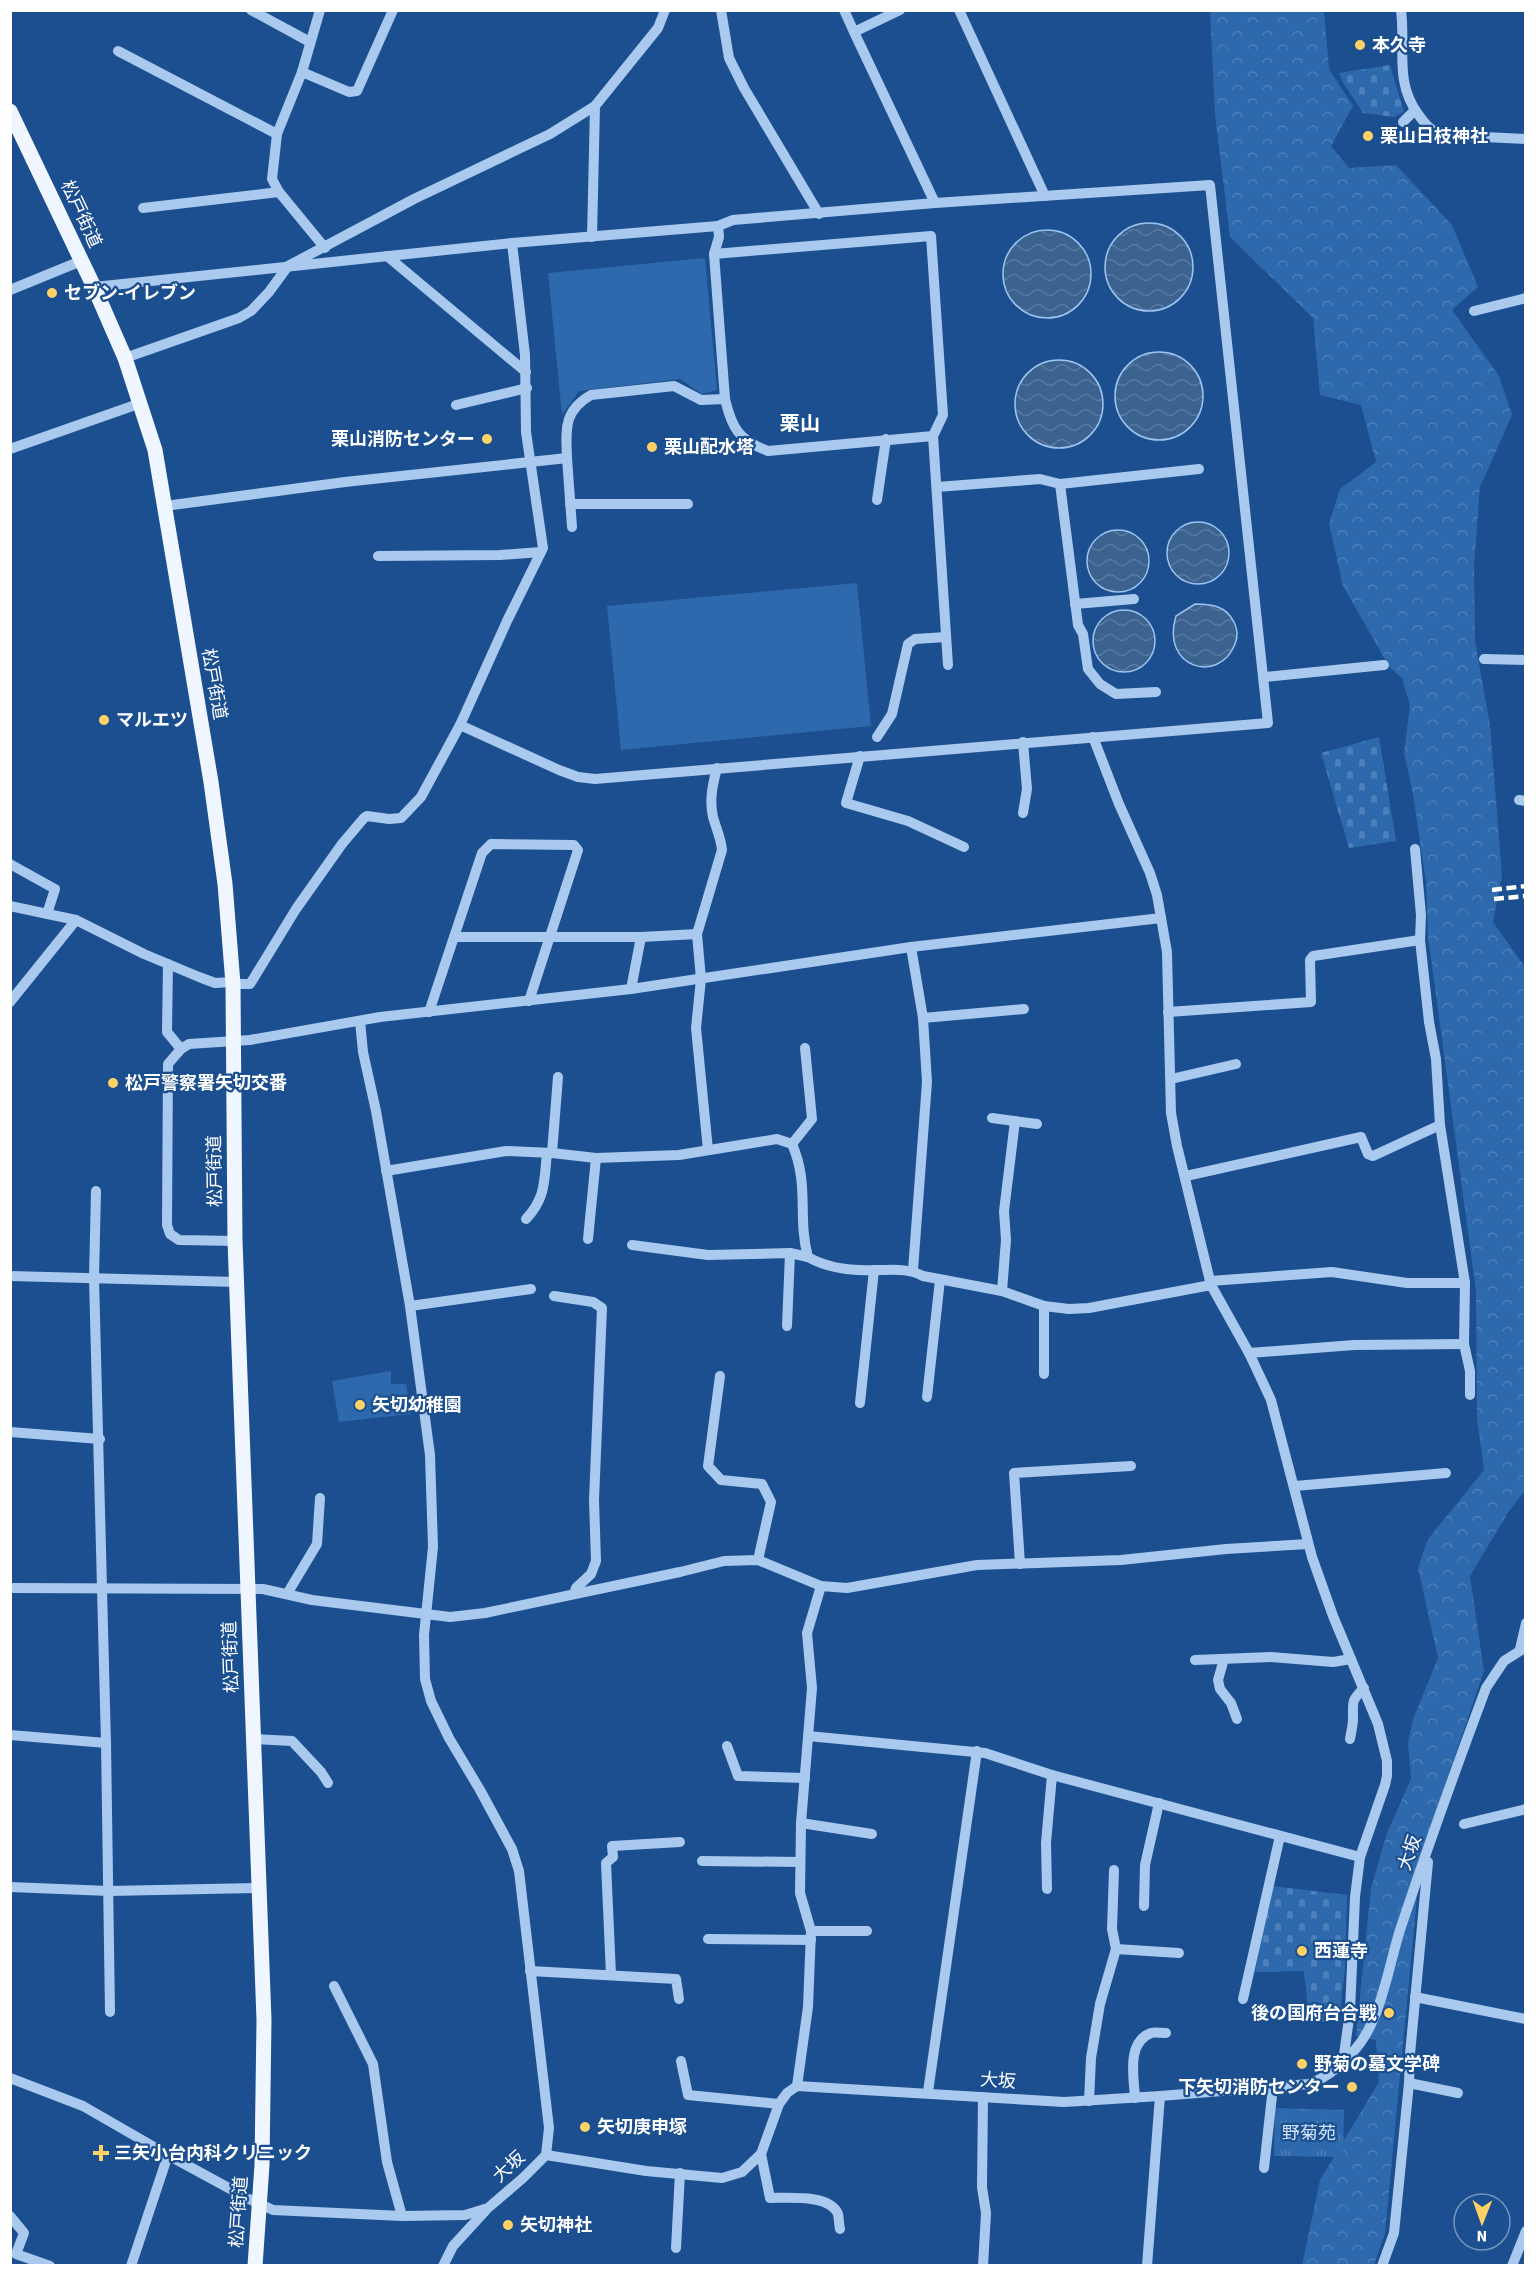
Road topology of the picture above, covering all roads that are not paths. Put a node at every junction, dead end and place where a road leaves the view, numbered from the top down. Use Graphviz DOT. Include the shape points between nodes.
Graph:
graph roads {
  1 [pos="251,10"];
  2 [pos="320,10"];
  3 [pos="393,10"];
  4 [pos="665,10"];
  5 [pos="721,10"];
  6 [pos="844,10"];
  7 [pos="900,10"];
  8 [pos="958,10"];
  9 [pos="1401,10"];
  10 [pos="854,32"];
  11 [pos="310,42"];
  12 [pos="117,51"];
  13 [pos="302,72"];
  14 [pos="595,106"];
  15 [pos="1415,110"];
  16 [pos="10,111"];
  17 [pos="1403,122"];
  18 [pos="277,134"];
  19 [pos="1526,139"];
  20 [pos="279,192"];
  21 [pos="1045,196"];
  22 [pos="934,203"];
  23 [pos="143,208"];
  24 [pos="819,214"];
  25 [pos="718,226"];
  26 [pos="592,237"];
  27 [pos="512,243"];
  28 [pos="325,248"];
  29 [pos="714,254"];
  30 [pos="387,256"];
  31 [pos="81,261"];
  32 [pos="288,266"];
  33 [pos="94,287"];
  34 [pos="10,290"];
  35 [pos="1526,298"];
  36 [pos="1474,311"];
  37 [pos="125,358"];
  38 [pos="526,372"];
  39 [pos="526,388"];
  40 [pos="725,399"];
  41 [pos="141,403"];
  42 [pos="456,405"];
  43 [pos="933,436"];
  44 [pos="886,439"];
  45 [pos="10,449"];
  46 [pos="567,458"];
  47 [pos="530,461"];
  48 [pos="1199,470"];
  49 [pos="1060,484"];
  50 [pos="937,487"];
  51 [pos="877,500"];
  52 [pos="570,504"];
  53 [pos="688,504"];
  54 [pos="165,506"];
  55 [pos="572,527"];
  56 [pos="541,552"];
  57 [pos="378,556"];
  58 [pos="1134,599"];
  59 [pos="1075,604"];
  60 [pos="946,637"];
  61 [pos="1484,659"];
  62 [pos="1526,660"];
  63 [pos="948,665"];
  64 [pos="1384,665"];
  65 [pos="1264,677"];
  66 [pos="1156,692"];
  67 [pos="460,725"];
  68 [pos="877,737"];
  69 [pos="1093,737"];
  70 [pos="1023,742"];
  71 [pos="860,756"];
  72 [pos="717,768"];
  73 [pos="1023,813"];
  74 [pos="964,847"];
  75 [pos="1415,849"];
  76 [pos="10,864"];
  77 [pos="10,906"];
  78 [pos="47,914"];
  79 [pos="1161,918"];
  80 [pos="76,920"];
  81 [pos="697,934"];
  82 [pos="454,937"];
  83 [pos="641,937"];
  84 [pos="549,938"];
  85 [pos="1420,940"];
  86 [pos="911,947"];
  87 [pos="168,964"];
  88 [pos="701,979"];
  89 [pos="233,983"];
  90 [pos="631,989"];
  91 [pos="529,1001"];
  92 [pos="10,1002"];
  93 [pos="1023,1009"];
  94 [pos="429,1012"];
  95 [pos="1168,1012"];
  96 [pos="923,1018"];
  97 [pos="360,1022"];
  98 [pos="234,1042"];
  99 [pos="805,1048"];
  100 [pos="181,1049"];
  101 [pos="1236,1064"];
  102 [pos="558,1077"];
  103 [pos="1171,1079"];
  104 [pos="992,1118"];
  105 [pos="1015,1121"];
  106 [pos="1037,1124"];
  107 [pos="1440,1125"];
  108 [pos="792,1144"];
  109 [pos="708,1150"];
  110 [pos="550,1153"];
  111 [pos="596,1158"];
  112 [pos="386,1171"];
  113 [pos="1186,1176"];
  114 [pos="96,1191"];
  115 [pos="526,1219"];
  116 [pos="588,1239"];
  117 [pos="236,1241"];
  118 [pos="632,1245"];
  119 [pos="790,1253"];
  120 [pos="808,1257"];
  121 [pos="874,1270"];
  122 [pos="913,1270"];
  123 [pos="10,1276"];
  124 [pos="94,1278"];
  125 [pos="940,1280"];
  126 [pos="237,1282"];
  127 [pos="1210,1283"];
  128 [pos="1465,1283"];
  129 [pos="531,1289"];
  130 [pos="1002,1291"];
  131 [pos="554,1296"];
  132 [pos="410,1306"];
  133 [pos="1044,1306"];
  134 [pos="787,1326"];
  135 [pos="1464,1344"];
  136 [pos="1249,1353"];
  137 [pos="1044,1374"];
  138 [pos="720,1376"];
  139 [pos="1470,1395"];
  140 [pos="927,1397"];
  141 [pos="860,1403"];
  142 [pos="10,1432"];
  143 [pos="100,1439"];
  144 [pos="1131,1466"];
  145 [pos="1446,1473"];
  146 [pos="1295,1486"];
  147 [pos="320,1498"];
  148 [pos="1308,1544"];
  149 [pos="758,1560"];
  150 [pos="1020,1564"];
  151 [pos="821,1586"];
  152 [pos="10,1588"];
  153 [pos="248,1588"];
  154 [pos="102,1589"];
  155 [pos="287,1594"];
  156 [pos="574,1594"];
  157 [pos="427,1614"];
  158 [pos="1526,1623"];
  159 [pos="1523,1648"];
  160 [pos="1224,1659"];
  161 [pos="1351,1659"];
  162 [pos="1195,1660"];
  163 [pos="1364,1688"];
  164 [pos="1237,1719"];
  165 [pos="10,1735"];
  166 [pos="808,1736"];
  167 [pos="253,1739"];
  168 [pos="1350,1739"];
  169 [pos="106,1743"];
  170 [pos="727,1746"];
  171 [pos="977,1752"];
  172 [pos="1052,1774"];
  173 [pos="805,1778"];
  174 [pos="328,1783"];
  175 [pos="1159,1803"];
  176 [pos="1526,1809"];
  177 [pos="801,1823"];
  178 [pos="1464,1824"];
  179 [pos="872,1834"];
  180 [pos="1280,1836"];
  181 [pos="680,1842"];
  182 [pos="1428,1850"];
  183 [pos="1360,1857"];
  184 [pos="702,1861"];
  185 [pos="800,1862"];
  186 [pos="1114,1870"];
  187 [pos="10,1887"];
  188 [pos="258,1888"];
  189 [pos="1047,1889"];
  190 [pos="109,1891"];
  191 [pos="1144,1906"];
  192 [pos="867,1931"];
  193 [pos="811,1935"];
  194 [pos="708,1939"];
  195 [pos="1116,1949"];
  196 [pos="1179,1953"];
  197 [pos="530,1971"];
  198 [pos="611,1976"];
  199 [pos="334,1986"];
  200 [pos="1415,1997"];
  201 [pos="679,1999"];
  202 [pos="1243,1999"];
  203 [pos="110,2012"];
  204 [pos="1526,2019"];
  205 [pos="1166,2033"];
  206 [pos="681,2061"];
  207 [pos="1343,2062"];
  208 [pos="10,2078"];
  209 [pos="1409,2082"];
  210 [pos="797,2086"];
  211 [pos="1273,2086"];
  212 [pos="928,2092"];
  213 [pos="1458,2093"];
  214 [pos="1160,2096"];
  215 [pos="983,2097"];
  216 [pos="1135,2098"];
  217 [pos="1089,2101"];
  218 [pos="778,2104"];
  219 [pos="762,2154"];
  220 [pos="168,2155"];
  221 [pos="546,2155"];
  222 [pos="1264,2168"];
  223 [pos="680,2174"];
  224 [pos="259,2204"];
  225 [pos="488,2208"];
  226 [pos="10,2216"];
  227 [pos="402,2216"];
  228 [pos="840,2229"];
  229 [pos="1526,2231"];
  230 [pos="676,2248"];
  231 [pos="16,2254"];
  232 [pos="12,2265"];
  233 [pos="50,2265"];
  234 [pos="131,2265"];
  235 [pos="255,2265"];
  236 [pos="443,2265"];
  237 [pos="983,2265"];
  238 [pos="1147,2265"];
  239 [pos="1382,2265"];
  240 [pos="1512,2265"];
  1 -- 11 [label="street"];
  2 -- 11 [label="street"];
  3 -- 13 [label="street" via="357,91 349,92"];
  4 -- 14 [label="street" via="658,28"];
  5 -- 24 [label="street" via="729,58"];
  6 -- 10 [label="street"];
  7 -- 10 [label="street"];
  8 -- 21 [label="street"];
  9 -- 15 [label="street" via="1403,87"];
  10 -- 22 [label="street"];
  11 -- 13 [label="street"];
  12 -- 18 [label="street"];
  13 -- 18 [label="street"];
  14 -- 26 [label="street"];
  14 -- 28 [label="street" via="550,134"];
  15 -- 17 [label="street"];
  15 -- 19 [label="street" via="1429,130 1442,135"];
  16 -- 31 [label="main road, 松戸街道"];
  18 -- 20 [label="street" via="272,179"];
  20 -- 23 [label="street"];
  20 -- 28 [label="street"];
  21 -- 22 [label="street"];
  21 -- 65 [label="street" via="1210,185"];
  22 -- 24 [label="street"];
  24 -- 25 [label="street" via="734,220"];
  25 -- 26 [label="street"];
  25 -- 29 [label="street"];
  26 -- 27 [label="street"];
  27 -- 30 [label="street"];
  27 -- 38 [label="street"];
  28 -- 32 [label="street"];
  29 -- 40 [label="street"];
  29 -- 43 [label="street" via="931,236 943,415"];
  30 -- 32 [label="street"];
  30 -- 38 [label="street"];
  31 -- 33 [label="main road, 松戸街道"];
  31 -- 34 [label="street"];
  32 -- 33 [label="street"];
  32 -- 37 [label="street" via="269,292 239,318"];
  33 -- 37 [label="main road, 松戸街道"];
  35 -- 36 [label="street"];
  37 -- 41 [label="main road, 松戸街道"];
  38 -- 39 [label="street"];
  39 -- 42 [label="street"];
  39 -- 47 [label="street"];
  40 -- 44 [label="street" via="730,422 742,437 768,451"];
  40 -- 46 [label="street" via="701,400 675,386 591,395 567,419"];
  41 -- 45 [label="street"];
  41 -- 54 [label="main road, 松戸街道"];
  43 -- 44 [label="street"];
  43 -- 50 [label="street"];
  44 -- 51 [label="street"];
  46 -- 47 [label="street"];
  46 -- 52 [label="street"];
  47 -- 54 [label="street"];
  47 -- 56 [label="street"];
  48 -- 49 [label="street"];
  49 -- 50 [label="street" via="1040,479"];
  49 -- 59 [label="street"];
  50 -- 60 [label="street"];
  52 -- 53 [label="street"];
  52 -- 55 [label="street"];
  54 -- 89 [label="main road, 松戸街道" via="225,884"];
  56 -- 57 [label="street"];
  56 -- 67 [label="street"];
  58 -- 59 [label="street"];
  59 -- 66 [label="street" via="1088,669 1100,684 1116,694"];
  60 -- 63 [label="street"];
  60 -- 68 [label="street" via="915,639 908,644 892,714"];
  61 -- 62 [label="street"];
  64 -- 65 [label="street"];
  65 -- 69 [label="street" via="1268,723"];
  67 -- 72 [label="street" via="578,777 595,779"];
  67 -- 89 [label="street" via="421,797 407,814 401,818 364,818 296,909 250,984"];
  69 -- 70 [label="street"];
  69 -- 79 [label="street" via="1150,873"];
  70 -- 71 [label="street"];
  70 -- 73 [label="street" via="1027,789"];
  71 -- 72 [label="street"];
  71 -- 74 [label="street" via="846,803 908,821"];
  72 -- 81 [label="street" via="711,791 712,814 722,850"];
  75 -- 85 [label="street"];
  76 -- 78 [label="street" via="55,889"];
  77 -- 78 [label="street"];
  78 -- 80 [label="street"];
  79 -- 86 [label="street"];
  79 -- 95 [label="street" via="1167,952"];
  80 -- 87 [label="street"];
  80 -- 92 [label="street"];
  81 -- 83 [label="street"];
  81 -- 88 [label="street"];
  82 -- 84 [label="street"];
  82 -- 84 [label="street" via="482,853 491,844 574,845 578,850"];
  82 -- 94 [label="street"];
  83 -- 84 [label="street"];
  83 -- 90 [label="street"];
  84 -- 91 [label="street"];
  85 -- 95 [label="street" via="1313,956 1311,1002"];
  85 -- 107 [label="street" via="1436,1059"];
  86 -- 88 [label="street"];
  86 -- 96 [label="street"];
  87 -- 89 [label="street" via="216,983"];
  87 -- 100 [label="street" via="167,1032"];
  88 -- 90 [label="street"];
  88 -- 109 [label="street" via="696,1028"];
  89 -- 98 [label="main road, 松戸街道"];
  90 -- 91 [label="street"];
  91 -- 94 [label="street"];
  93 -- 96 [label="street"];
  94 -- 97 [label="street"];
  95 -- 103 [label="street"];
  96 -- 122 [label="street" via="927,1082"];
  97 -- 98 [label="street"];
  97 -- 112 [label="street"];
  98 -- 100 [label="street" via="189,1044"];
  98 -- 117 [label="main road, 松戸街道"];
  99 -- 108 [label="street" via="812,1119"];
  100 -- 117 [label="street" via="168,1064 167,1225 170,1234 179,1240"];
  101 -- 103 [label="street"];
  102 -- 110 [label="street"];
  103 -- 113 [label="street" via="1171,1113"];
  104 -- 105 [label="street"];
  105 -- 106 [label="street"];
  105 -- 130 [label="street" via="1004,1211"];
  107 -- 113 [label="street" via="1373,1156 1368,1154 1361,1137"];
  107 -- 128 [label="street"];
  108 -- 109 [label="street" via="777,1139"];
  108 -- 120 [label="street" via="802,1176 802,1238"];
  109 -- 111 [label="street"];
  110 -- 111 [label="street"];
  110 -- 112 [label="street" via="506,1151"];
  110 -- 115 [label="street" via="538,1207"];
  111 -- 116 [label="street"];
  112 -- 132 [label="street"];
  113 -- 127 [label="street"];
  114 -- 124 [label="street"];
  117 -- 126 [label="main road, 松戸街道"];
  118 -- 119 [label="street" via="708,1255"];
  119 -- 120 [label="street"];
  119 -- 134 [label="street"];
  120 -- 121 [label="street" via="823,1265"];
  121 -- 122 [label="street"];
  121 -- 141 [label="street"];
  122 -- 125 [label="street"];
  123 -- 124 [label="street"];
  124 -- 126 [label="street"];
  124 -- 143 [label="street"];
  125 -- 130 [label="street"];
  125 -- 140 [label="street"];
  126 -- 153 [label="main road, 松戸街道"];
  127 -- 128 [label="street" via="1332,1272 1407,1282"];
  127 -- 133 [label="street" via="1089,1308"];
  127 -- 136 [label="street"];
  128 -- 135 [label="street"];
  129 -- 132 [label="street"];
  130 -- 133 [label="street"];
  131 -- 156 [label="street" via="593,1302 602,1308 594,1480 596,1561 591,1574"];
  132 -- 157 [label="street" via="430,1455 433,1546"];
  133 -- 137 [label="street"];
  135 -- 136 [label="street" via="1354,1345"];
  135 -- 139 [label="street"];
  136 -- 146 [label="street" via="1272,1400"];
  138 -- 149 [label="street" via="708,1466 721,1480 762,1484 771,1502"];
  142 -- 143 [label="street"];
  143 -- 154 [label="street"];
  144 -- 150 [label="street" via="1014,1473"];
  145 -- 146 [label="street"];
  146 -- 148 [label="street"];
  147 -- 155 [label="street" via="317,1544"];
  148 -- 150 [label="street" via="1121,1560"];
  148 -- 161 [label="street"];
  149 -- 151 [label="street"];
  149 -- 156 [label="street" via="724,1561"];
  150 -- 151 [label="street" via="977,1565 847,1588"];
  151 -- 166 [label="street" via="807,1633 812,1688"];
  152 -- 154 [label="street"];
  153 -- 154 [label="street"];
  153 -- 155 [label="street"];
  153 -- 167 [label="main road, 松戸街道"];
  154 -- 169 [label="street"];
  155 -- 157 [label="street"];
  156 -- 157 [label="street" via="485,1613 450,1617"];
  157 -- 197 [label="street" via="424,1665 431,1701 512,1849 519,1871"];
  158 -- 159 [label="street"];
  159 -- 182 [label="street, 大坂" via="1504,1660 1486,1688"];
  160 -- 161 [label="street"];
  160 -- 162 [label="street"];
  160 -- 164 [label="street" via="1218,1680"];
  161 -- 163 [label="street"];
  163 -- 168 [label="street" via="1354,1698"];
  163 -- 183 [label="street" via="1378,1724 1387,1776"];
  165 -- 169 [label="street"];
  166 -- 171 [label="street"];
  166 -- 173 [label="street"];
  167 -- 174 [label="street" via="292,1742"];
  167 -- 188 [label="main road, 松戸街道"];
  169 -- 190 [label="street"];
  170 -- 173 [label="street" via="738,1776"];
  171 -- 172 [label="street"];
  171 -- 212 [label="street"];
  172 -- 175 [label="street"];
  172 -- 189 [label="street"];
  173 -- 177 [label="street"];
  175 -- 180 [label="street"];
  175 -- 191 [label="street" via="1146,1865"];
  176 -- 178 [label="street"];
  177 -- 179 [label="street"];
  177 -- 185 [label="street"];
  180 -- 183 [label="street"];
  180 -- 202 [label="street"];
  181 -- 198 [label="street" via="612,1846 613,1857 606,1863"];
  182 -- 200 [label="street"];
  182 -- 207 [label="street, 大坂" via="1374,2017"];
  183 -- 207 [label="street"];
  184 -- 185 [label="street"];
  185 -- 193 [label="street" via="800,1893"];
  186 -- 195 [label="street" via="1112,1929"];
  187 -- 190 [label="street"];
  188 -- 190 [label="street"];
  188 -- 224 [label="main road, 松戸街道" via="264,2086"];
  190 -- 203 [label="street"];
  192 -- 193 [label="street"];
  193 -- 194 [label="street"];
  193 -- 210 [label="street" via="807,2017"];
  195 -- 196 [label="street"];
  195 -- 217 [label="street" via="1100,2004"];
  197 -- 198 [label="street"];
  197 -- 221 [label="street" via="549,2128"];
  198 -- 201 [label="street" via="676,1979"];
  199 -- 227 [label="street" via="374,2064 387,2162"];
  200 -- 204 [label="street"];
  200 -- 209 [label="street"];
  205 -- 216 [label="street" via="1151,2033 1134,2050"];
  206 -- 218 [label="street" via="688,2095"];
  207 -- 211 [label="street, 大坂" via="1323,2079 1309,2084"];
  208 -- 220 [label="street, 大坂" via="83,2106"];
  209 -- 213 [label="street"];
  209 -- 239 [label="street" via="1394,2233"];
  210 -- 212 [label="street, 大坂"];
  210 -- 218 [label="street"];
  211 -- 214 [label="street, 大坂"];
  211 -- 222 [label="street"];
  212 -- 215 [label="street, 大坂"];
  214 -- 216 [label="street, 大坂"];
  214 -- 238 [label="street"];
  215 -- 217 [label="street, 大坂"];
  215 -- 237 [label="street"];
  216 -- 217 [label="street, 大坂"];
  218 -- 219 [label="street"];
  219 -- 223 [label="street, 大坂" via="742,2172 723,2178"];
  219 -- 228 [label="street" via="770,2198 812,2199 829,2204 838,2213"];
  220 -- 224 [label="street, 大坂"];
  220 -- 234 [label="street"];
  221 -- 223 [label="street, 大坂"];
  221 -- 225 [label="street, 大坂"];
  223 -- 230 [label="street"];
  224 -- 227 [label="street, 大坂" via="273,2210"];
  224 -- 235 [label="main road, 松戸街道"];
  225 -- 227 [label="street, 大坂" via="465,2216"];
  225 -- 236 [label="street" via="453,2246"];
  226 -- 231 [label="street" via="24,2233"];
  229 -- 240 [label="street"];
  231 -- 232 [label="street"];
  231 -- 233 [label="street"];
}
